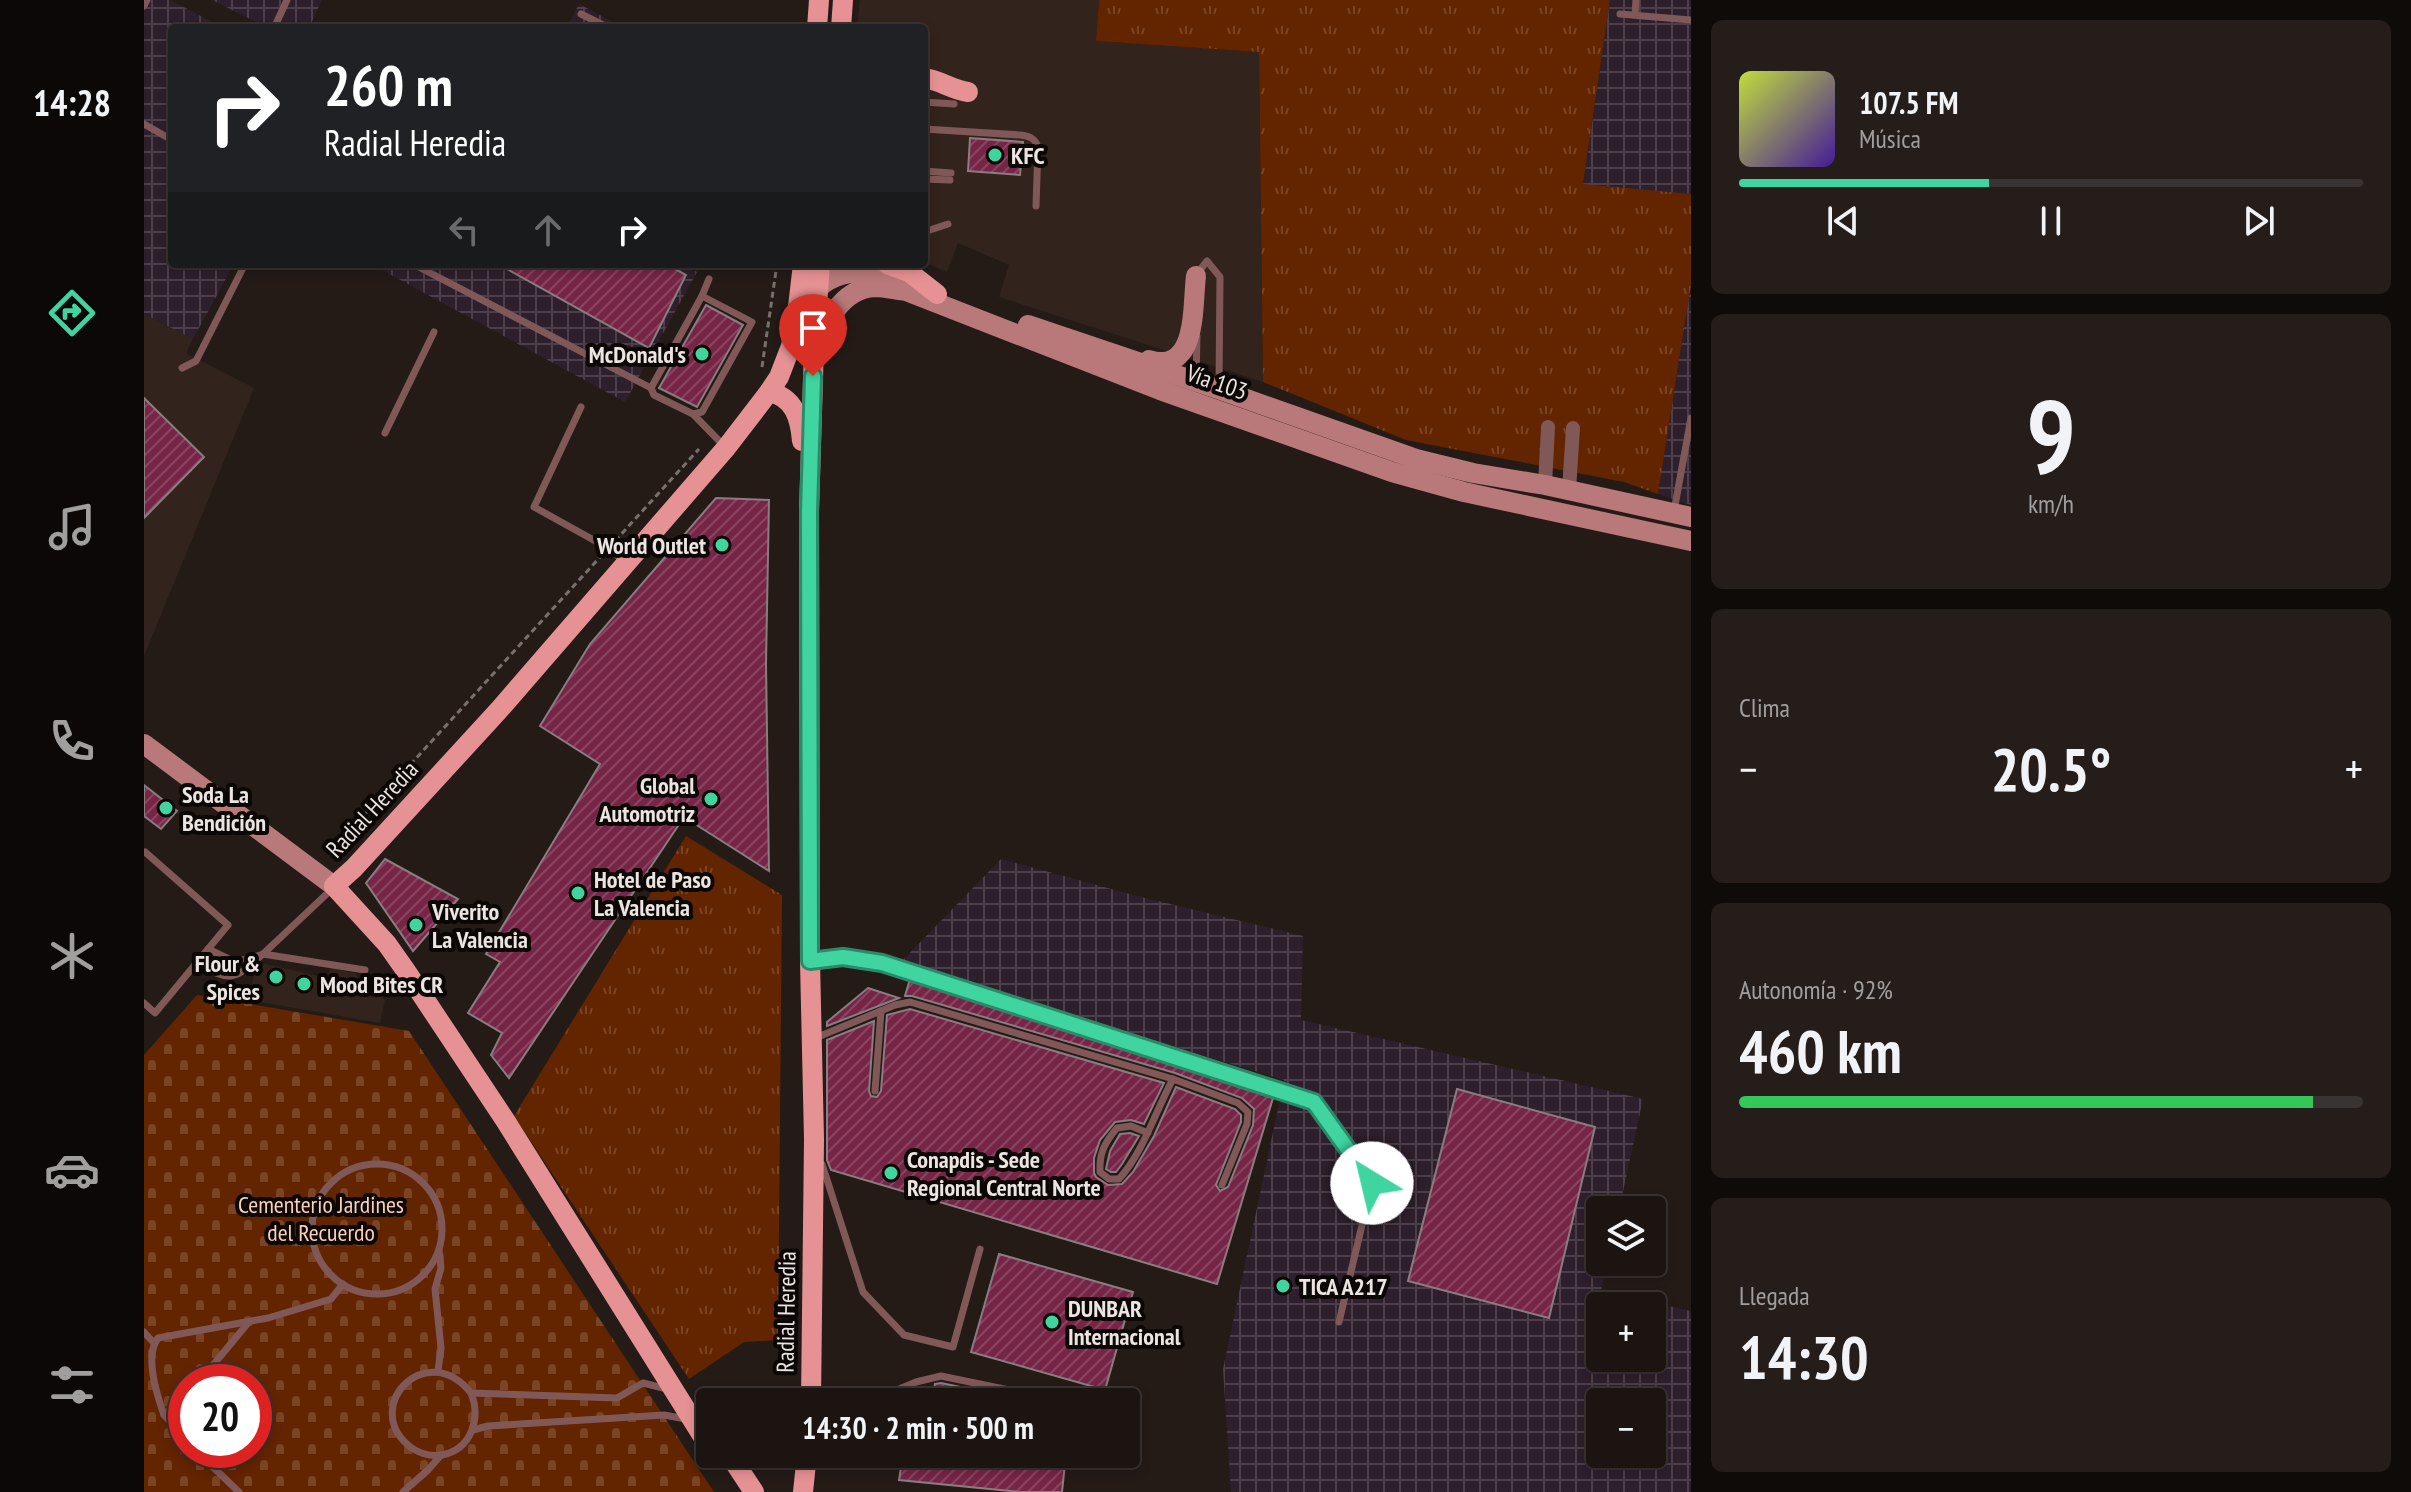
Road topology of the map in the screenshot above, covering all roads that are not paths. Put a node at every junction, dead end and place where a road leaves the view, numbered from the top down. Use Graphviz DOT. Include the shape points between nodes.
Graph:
graph roads {
  1 [pos="147,0"];
  2 [pos="287,0"];
  3 [pos="819,0"];
  4 [pos="831,0"];
  5 [pos="843,0"];
  6 [pos="1636,0"];
  7 [pos="144,6"];
  8 [pos="581,14"];
  9 [pos="1620,14"];
  10 [pos="1635,15"];
  11 [pos="1691,20"];
  12 [pos="276,24"];
  13 [pos="601,24"];
  14 [pos="817,24"];
  15 [pos="837,24"];
  16 [pos="839,24"];
  17 [pos="928,79"];
  18 [pos="961,98"];
  19 [pos="928,102"];
  20 [pos="144,124"];
  21 [pos="928,129"];
  22 [pos="168,138"];
  23 [pos="928,172"];
  24 [pos="928,179"];
  25 [pos="1036,206"];
  26 [pos="948,224"];
  27 [pos="928,231"];
  28 [pos="243,268"];
  29 [pos="421,268"];
  30 [pos="803,268"];
  31 [pos="820,268"];
  32 [pos="898,268"];
  33 [pos="1196,276"];
  34 [pos="709,279"];
  35 [pos="818,286"];
  36 [pos="937,294"];
  37 [pos="702,296"];
  38 [pos="796,324"];
  39 [pos="1031,325"];
  40 [pos="434,332"];
  41 [pos="182,368"];
  42 [pos="651,388"];
  43 [pos="1206,389"];
  44 [pos="1160,390"];
  45 [pos="769,392"];
  46 [pos="581,407"];
  47 [pos="812,407"];
  48 [pos="693,414"];
  49 [pos="1234,415"];
  50 [pos="1691,418"];
  51 [pos="1548,427"];
  52 [pos="1573,428"];
  53 [pos="385,433"];
  54 [pos="719,442"];
  55 [pos="1557,491"];
  56 [pos="809,512"];
  57 [pos="1682,515"];
  58 [pos="1691,530"];
  59 [pos="1691,541"];
  60 [pos="625,562"];
  61 [pos="146,751"];
  62 [pos="145,852"];
  63 [pos="334,886"];
  64 [pos="208,949"];
  65 [pos="263,954"];
  66 [pos="810,961"];
  67 [pos="196,963"];
  68 [pos="365,970"];
  69 [pos="144,1003"];
  70 [pos="881,1011"];
  71 [pos="812,1039"];
  72 [pos="1173,1079"];
  73 [pos="875,1091"];
  74 [pos="511,1131"];
  75 [pos="1148,1133"];
  76 [pos="814,1139"];
  77 [pos="1222,1185"];
  78 [pos="980,1249"];
  79 [pos="439,1251"];
  80 [pos="343,1284"];
  81 [pos="1339,1322"];
  82 [pos="248,1323"];
  83 [pos="144,1332"];
  84 [pos="153,1342"];
  85 [pos="214,1364"];
  86 [pos="438,1371"];
  87 [pos="811,1388"];
  88 [pos="902,1388"];
  89 [pos="999,1388"];
  90 [pos="677,1392"];
  91 [pos="471,1393"];
  92 [pos="617,1398"];
  93 [pos="168,1412"];
  94 [pos="696,1414"];
  95 [pos="164,1415"];
  96 [pos="696,1416"];
  97 [pos="620,1418"];
  98 [pos="168,1419"];
  99 [pos="696,1421"];
  100 [pos="473,1430"];
  101 [pos="441,1455"];
  102 [pos="214,1468"];
  103 [pos="723,1468"];
  104 [pos="738,1468"];
  105 [pos="807,1468"];
  106 [pos="810,1468"];
  107 [pos="239,1492"];
  108 [pos="403,1492"];
  109 [pos="738,1492"];
  110 [pos="754,1492"];
  111 [pos="803,1492"];
  112 [pos="812,1492"];
  1 -- 7 [label="lane"];
  2 -- 12 [label="lane"];
  3 -- 14 [label="main road"];
  4 -- 15 [label="main road"];
  5 -- 16 [label="main road"];
  6 -- 10 [label="lane"];
  8 -- 13 [label="lane"];
  9 -- 10 [label="lane"];
  10 -- 11 [label="lane"];
  17 -- 18 [label="main road"];
  18 -- 19 [label="lane"];
  20 -- 22 [label="lane"];
  21 -- 25 [label="lane" via="1029,136 1038,147"];
  23 -- 24 [label="lane" via="950,176"];
  26 -- 27 [label="lane"];
  28 -- 41 [label="lane" via="196,361"];
  29 -- 42 [label="lane"];
  30 -- 38 [label="main road, Radial Heredia"];
  31 -- 35 [label="main road, Radial Heredia"];
  32 -- 36 [label="main road"];
  33 -- 39 [label="main road" via="1186,348 1167,363"];
  33 -- 43 [label="lane"];
  33 -- 43 [label="lane" via="1207,261 1220,277"];
  34 -- 37 [label="lane"];
  35 -- 36 [label="main road, Vía 103" via="850,273 873,272"];
  35 -- 38 [label="main road"];
  35 -- 47 [label="main road, Radial Heredia"];
  36 -- 39 [label="main road, Vía 103"];
  37 -- 42 [label="lane"];
  37 -- 48 [label="lane" via="752,322 702,412"];
  38 -- 45 [label="main road, Radial Heredia"];
  39 -- 43 [label="main road, Vía 103"];
  40 -- 53 [label="lane"];
  42 -- 48 [label="lane" via="654,395"];
  43 -- 44 [label="main road" via="1182,396"];
  43 -- 49 [label="main road"];
  43 -- 55 [label="main road, Vía 103" via="1416,459"];
  44 -- 47 [label="main road, Vía 103" via="906,291 872,287 849,296 831,317 820,346"];
  44 -- 49 [label="main road, Vía 103"];
  45 -- 54 [label="main road, Radial Heredia"];
  45 -- 56 [label="main road" via="784,398 800,421"];
  46 -- 60 [label="lane" via="534,507"];
  47 -- 56 [label="main road, Radial Heredia"];
  48 -- 54 [label="lane"];
  49 -- 55 [label="main road" via="1270,419 1418,472 1527,498 1544,500"];
  49 -- 59 [label="main road, Vía 103" via="1421,480"];
  50 -- 57 [label="lane"];
  51 -- 55 [label="street"];
  52 -- 55 [label="street"];
  54 -- 60 [label="main road, Radial Heredia"];
  55 -- 57 [label="main road, Vía 103"];
  55 -- 58 [label="main road" via="1568,506"];
  56 -- 66 [label="main road, Radial Heredia"];
  60 -- 63 [label="main road, Radial Heredia" via="499,710"];
  61 -- 63 [label="main road"];
  62 -- 64 [label="lane" via="228,925"];
  63 -- 65 [label="lane"];
  63 -- 74 [label="main road, Radial Heredia" via="387,944"];
  64 -- 65 [label="lane" via="235,962"];
  64 -- 67 [label="lane"];
  65 -- 67 [label="lane" via="242,973 223,977"];
  65 -- 68 [label="lane"];
  66 -- 71 [label="main road, Radial Heredia"];
  66 -- 81 [label="lane" via="843,957 882,963 1314,1102 1372,1183"];
  67 -- 69 [label="lane" via="155,1013"];
  70 -- 71 [label="lane"];
  70 -- 72 [label="lane" via="910,1002"];
  70 -- 73 [label="lane"];
  71 -- 76 [label="main road, Radial Heredia"];
  72 -- 75 [label="lane"];
  72 -- 77 [label="lane" via="1238,1103 1248,1112"];
  74 -- 90 [label="main road, Radial Heredia"];
  74 -- 94 [label="main road" via="567,1203"];
  75 -- 75 [label="lane" via="1131,1126 1117,1128 1101,1152 1100,1172 1119,1179"];
  76 -- 78 [label="lane" via="863,1292 904,1335 953,1347"];
  76 -- 87 [label="main road, Radial Heredia"];
  79 -- 80 [label="lane" via="416,1282 399,1291 360,1292"];
  79 -- 80 [label="lane" via="442,1219 429,1190 403,1170 356,1168 329,1186 312,1230 320,1261"];
  79 -- 86 [label="lane"];
  80 -- 82 [label="lane" via="331,1299"];
  82 -- 84 [label="lane"];
  82 -- 85 [label="lane"];
  83 -- 84 [label="lane"];
  84 -- 95 [label="lane" via="152,1379"];
  86 -- 91 [label="lane" via="463,1382"];
  86 -- 101 [label="lane" via="408,1380 392,1407 399,1437 410,1448"];
  88 -- 89 [label="lane" via="941,1376"];
  90 -- 92 [label="lane" via="643,1383"];
  90 -- 96 [label="main road, Radial Heredia"];
  91 -- 92 [label="lane"];
  91 -- 100 [label="lane" via="476,1405"];
  92 -- 97 [label="lane"];
  93 -- 95 [label="lane"];
  95 -- 98 [label="lane"];
  97 -- 99 [label="lane" via="664,1415"];
  97 -- 100 [label="lane"];
  100 -- 101 [label="lane" via="454,1451"];
  101 -- 108 [label="lane"];
  102 -- 107 [label="lane"];
  103 -- 109 [label="main road"];
  104 -- 110 [label="main road"];
  105 -- 111 [label="main road"];
  106 -- 112 [label="main road"];
}
